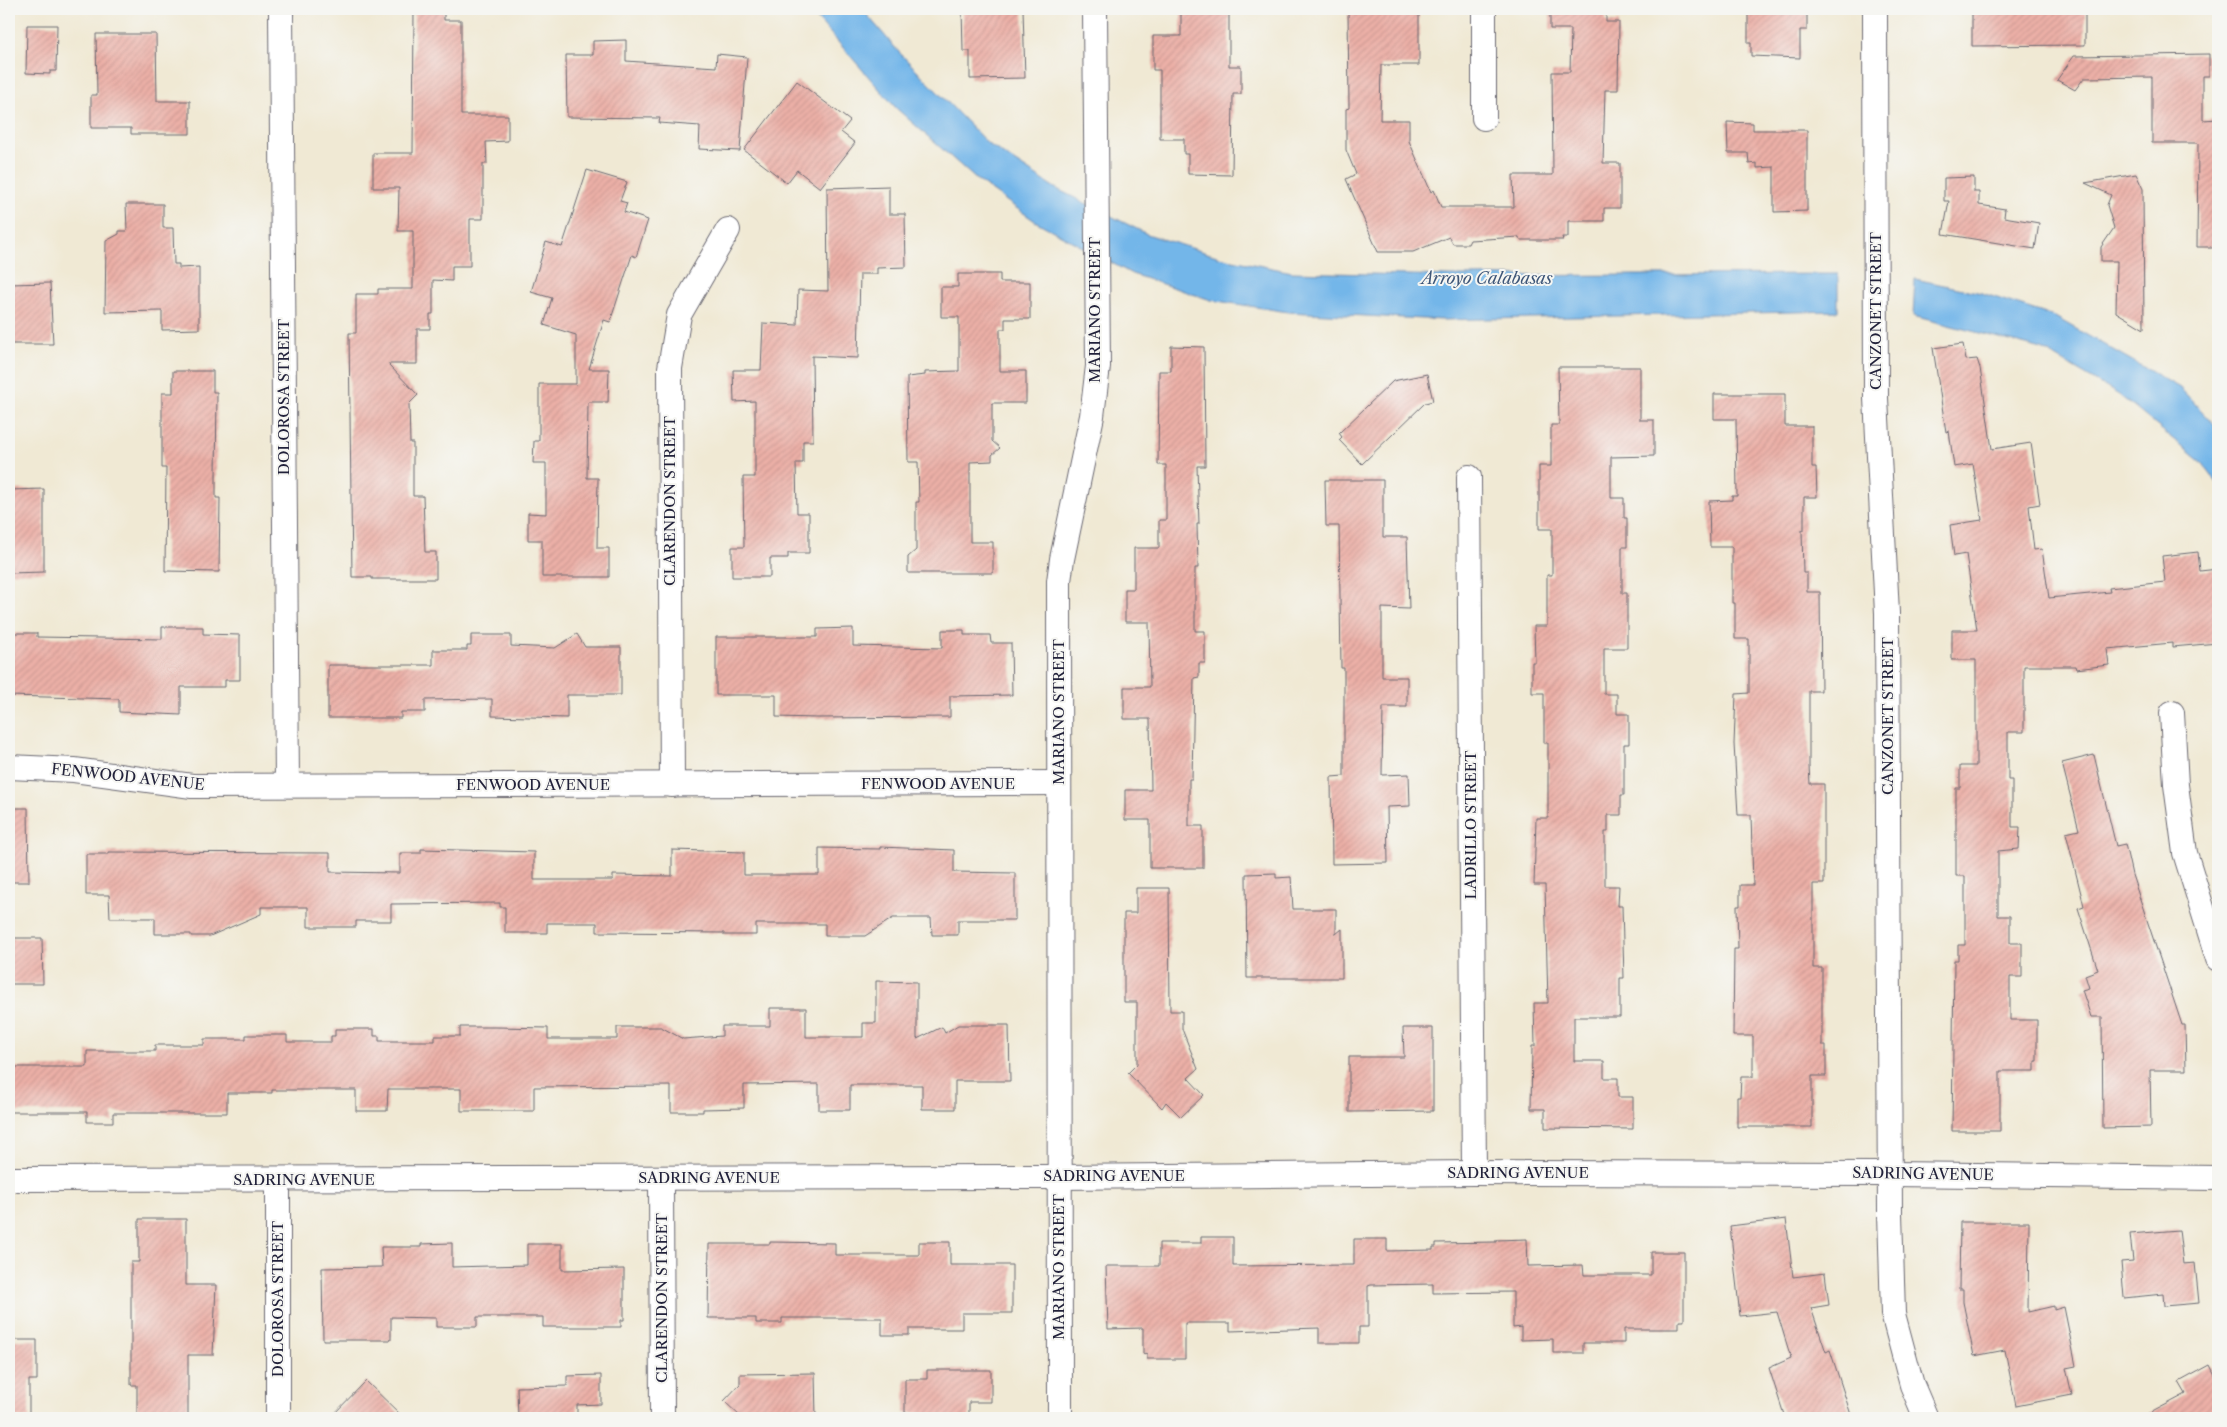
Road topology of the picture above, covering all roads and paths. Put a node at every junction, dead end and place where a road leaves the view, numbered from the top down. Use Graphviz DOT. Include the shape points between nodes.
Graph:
graph roads {
  1 [pos="281,9"];
  2 [pos="1095,9"];
  3 [pos="1484,9"];
  4 [pos="1875,9"];
  5 [pos="1484,118"];
  6 [pos="728,230"];
  7 [pos="1469,478"];
  8 [pos="2172,713"];
  9 [pos="9,767"];
  10 [pos="1058,783"];
  11 [pos="287,784"];
  12 [pos="672,785"];
  13 [pos="2218,959"];
  14 [pos="1474,1173"];
  15 [pos="1890,1174"];
  16 [pos="1058,1177"];
  17 [pos="661,1178"];
  18 [pos="2218,1178"];
  19 [pos="9,1179"];
  20 [pos="278,1180"];
  21 [pos="278,1418"];
  22 [pos="662,1418"];
  23 [pos="1060,1418"];
  24 [pos="1926,1418"];
  1 -- 11 [label="street, DOLOROSA STREET"];
  2 -- 10 [label="street, MARIANO STREET" via="1098,366 1092,416 1062,559"];
  3 -- 5 [label="street"];
  4 -- 15 [label="street, CANZONET STREET" via="1876,398 1887,613"];
  6 -- 12 [label="street, CLARENDON STREET" via="679,315 670,368"];
  7 -- 14 [label="street, LADRILLO STREET"];
  8 -- 13 [label="street" via="2184,853"];
  9 -- 11 [label="street, FENWOOD AVENUE" via="74,770 192,786"];
  10 -- 12 [label="street, FENWOOD AVENUE"];
  10 -- 16 [label="street, MARIANO STREET"];
  11 -- 12 [label="street, FENWOOD AVENUE"];
  14 -- 15 [label="street, SADRING AVENUE"];
  14 -- 16 [label="street, SADRING AVENUE"];
  15 -- 18 [label="street, SADRING AVENUE"];
  15 -- 24 [label="street, CANZONET STREET" via="1893,1314 1912,1386"];
  16 -- 17 [label="street, SADRING AVENUE"];
  16 -- 23 [label="street, MARIANO STREET"];
  17 -- 20 [label="street, SADRING AVENUE"];
  17 -- 22 [label="street, CLARENDON STREET"];
  19 -- 20 [label="street, SADRING AVENUE"];
  20 -- 21 [label="street, DOLOROSA STREET"];
}
